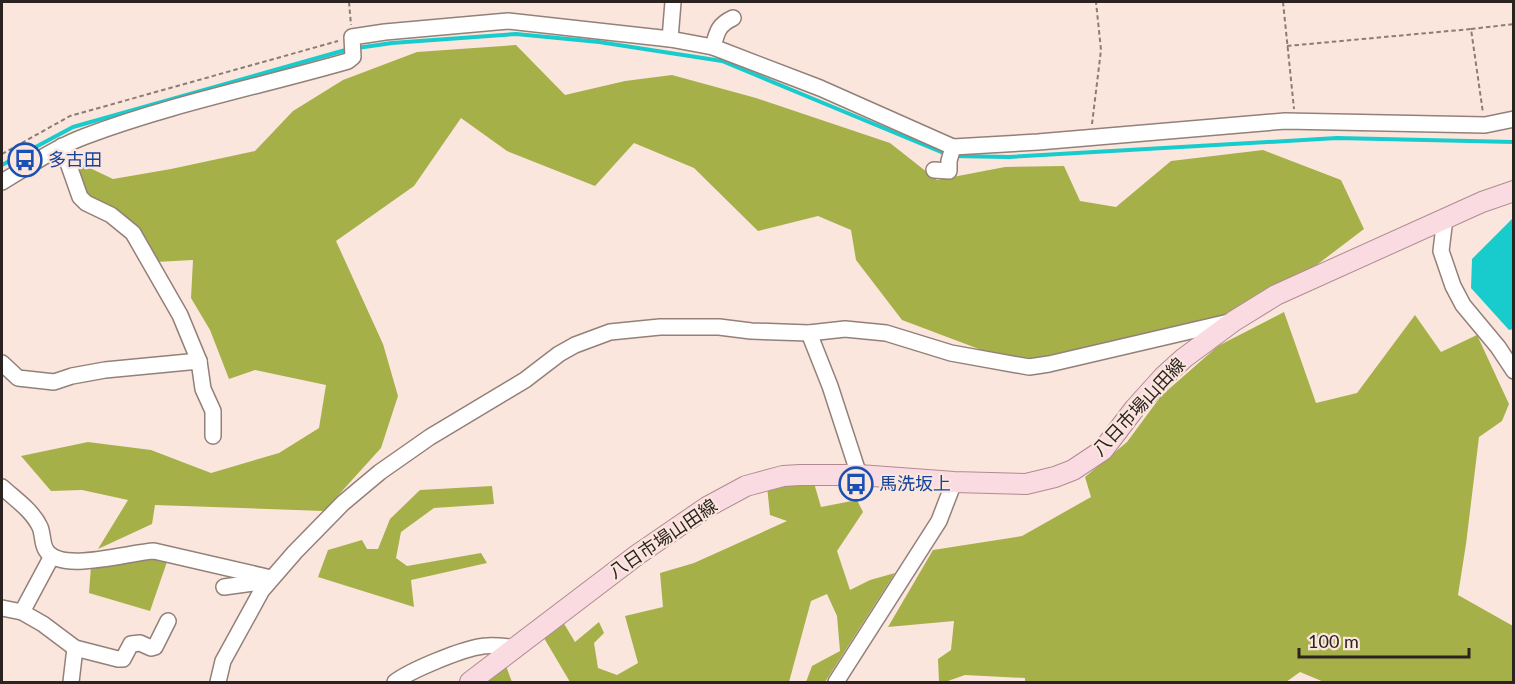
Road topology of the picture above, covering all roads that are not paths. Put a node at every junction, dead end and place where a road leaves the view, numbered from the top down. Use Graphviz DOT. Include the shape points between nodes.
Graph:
graph roads {
  1 [pos="673,2"];
  2 [pos="733,18"];
  3 [pos="670,39"];
  4 [pos="713,47"];
  5 [pos="1514,119"];
  6 [pos="62,147"];
  7 [pos="953,147"];
  8 [pos="934,170"];
  9 [pos="2,182"];
  10 [pos="1514,191"];
  11 [pos="1445,218"];
  12 [pos="1234,321"];
  13 [pos="809,333"];
  14 [pos="199,361"];
  15 [pos="2,363"];
  16 [pos="1514,371"];
  17 [pos="213,436"];
  18 [pos="860,475"];
  19 [pos="954,482"];
  20 [pos="2,487"];
  21 [pos="2,498"];
  22 [pos="27,509"];
  23 [pos="52,556"];
  24 [pos="266,577"];
  25 [pos="224,587"];
  26 [pos="2,608"];
  27 [pos="22,612"];
  28 [pos="168,621"];
  29 [pos="75,648"];
  30 [pos="516,648"];
  31 [pos="71,682"];
  32 [pos="218,682"];
  33 [pos="395,682"];
  34 [pos="470,682"];
  35 [pos="836,682"];
  1 -- 3 [label="street"];
  2 -- 4 [label="street" via="723,23"];
  3 -- 4 [label="street"];
  3 -- 6 [label="street" via="508,21 352,37 353,57 348,61 171,109"];
  4 -- 7 [label="street" via="820,88"];
  5 -- 7 [label="street" via="1485,125 1295,121"];
  6 -- 9 [label="street"];
  6 -- 14 [label="street" via="80,197 133,233 180,315"];
  7 -- 8 [label="street" via="949,171"];
  10 -- 11 [label="main road, 八日市場山田線"];
  11 -- 12 [label="main road, 八日市場山田線" via="1276,295"];
  11 -- 16 [label="street" via="1441,251 1453,286"];
  12 -- 13 [label="street" via="1029,367 951,353 886,333 845,329"];
  12 -- 19 [label="main road, 八日市場山田線" via="1163,377 1103,450 1073,470 1026,484"];
  13 -- 18 [label="street"];
  13 -- 24 [label="street" via="660,327 610,332 575,345 380,472"];
  14 -- 15 [label="street" via="105,370 54,382 18,378"];
  14 -- 17 [label="street" via="203,389 213,411"];
  18 -- 19 [label="main road, 八日市場山田線"];
  18 -- 30 [label="main road, 八日市場山田線" via="783,476 746,486 636,555"];
  19 -- 35 [label="street" via="939,521"];
  20 -- 22 [label="street"];
  21 -- 22 [label="street"];
  22 -- 23 [label="street" via="40,527 46,550"];
  23 -- 24 [label="street" via="81,562 154,551"];
  23 -- 27 [label="street"];
  24 -- 25 [label="street"];
  24 -- 32 [label="street" via="223,661"];
  26 -- 27 [label="street"];
  27 -- 29 [label="street"];
  28 -- 29 [label="street" via="155,647 131,644 123,659"];
  29 -- 31 [label="street"];
  30 -- 33 [label="street" via="479,646"];
  30 -- 34 [label="main road, 八日市場山田線"];
}
